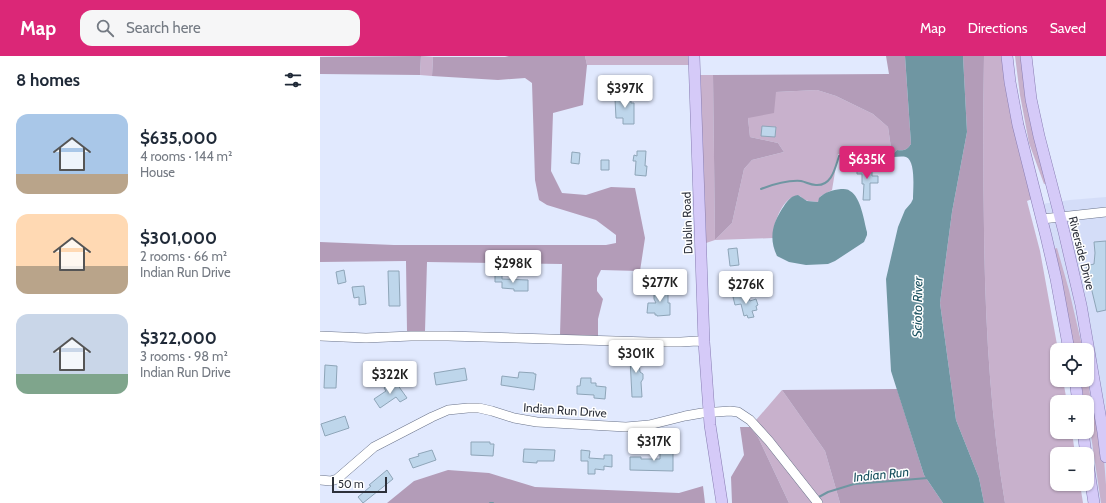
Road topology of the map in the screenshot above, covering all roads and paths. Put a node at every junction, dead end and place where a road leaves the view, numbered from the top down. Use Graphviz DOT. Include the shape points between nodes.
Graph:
graph roads {
  1 [pos="694,56"];
  2 [pos="1007,56"];
  3 [pos="1026,56"];
  4 [pos="1106,212"];
  5 [pos="1060,217"];
  6 [pos="1042,219"];
  7 [pos="320,336"];
  8 [pos="704,342"];
  9 [pos="1068,343"];
  10 [pos="709,412"];
  11 [pos="1105,432"];
  12 [pos="1106,457"];
  13 [pos="320,480"];
  14 [pos="1092,491"];
  15 [pos="722,503"];
  16 [pos="818,503"];
  17 [pos="1094,503"];
  1 -- 8 [label="main road, Dublin Road"];
  2 -- 6 [label="main road" via="1018,125"];
  3 -- 5 [label="main road, Riverside Drive" via="1031,99"];
  4 -- 5 [label="street"];
  5 -- 6 [label="street"];
  5 -- 11 [label="main road, Riverside Drive" via="1081,305"];
  6 -- 9 [label="main road"];
  7 -- 8 [label="street"];
  8 -- 10 [label="main road, Dublin Road"];
  10 -- 13 [label="street, Indian Run Drive" via="649,425 626,427 537,422 479,408 448,410 374,447 337,479"];
  10 -- 15 [label="main road, Dublin Road"];
  10 -- 16 [label="street, Indian Run Drive" via="738,412 750,420"];
  11 -- 12 [label="main road, Riverside Drive"];
  14 -- 17 [label="main road"];
}
